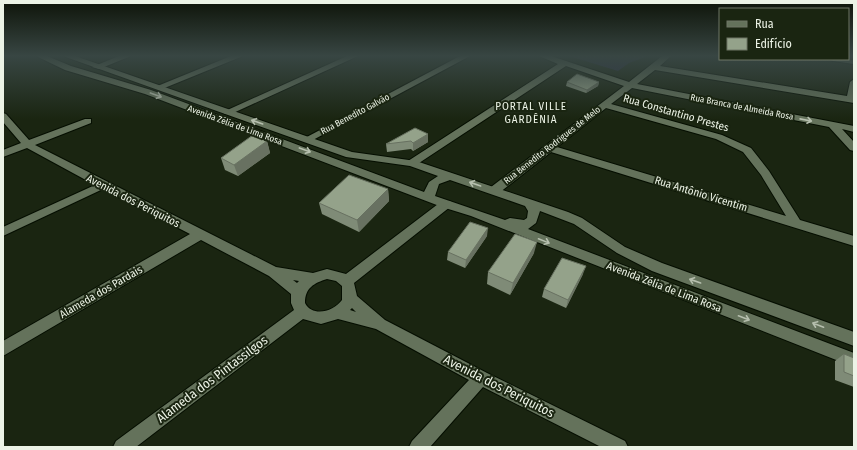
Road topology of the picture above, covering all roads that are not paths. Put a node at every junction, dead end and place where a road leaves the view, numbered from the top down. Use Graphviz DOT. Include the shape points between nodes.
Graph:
graph roads {
  1 [pos="98,77"];
  2 [pos="129,77"];
  3 [pos="183,77"];
  4 [pos="307,77"];
  5 [pos="426,77"];
  6 [pos="544,77"];
  7 [pos="606,77"];
  8 [pos="640,77"];
  9 [pos="713,77"];
  10 [pos="854,82"];
  11 [pos="630,85"];
  12 [pos="159,86"];
  13 [pos="852,100"];
  14 [pos="604,105"];
  15 [pos="228,112"];
  16 [pos="3,116"];
  17 [pos="88,121"];
  18 [pos="832,125"];
  19 [pos="854,129"];
  20 [pos="308,139"];
  21 [pos="27,144"];
  22 [pos="549,148"];
  23 [pos="854,148"];
  24 [pos="3,154"];
  25 [pos="412,163"];
  26 [pos="453,176"];
  27 [pos="103,185"];
  28 [pos="494,190"];
  29 [pos="429,198"];
  30 [pos="528,203"];
  31 [pos="446,204"];
  32 [pos="475,213"];
  33 [pos="796,223"];
  34 [pos="3,232"];
  35 [pos="199,235"];
  36 [pos="854,240"];
  37 [pos="274,272"];
  38 [pos="312,278"];
  39 [pos="346,281"];
  40 [pos="298,292"];
  41 [pos="350,298"];
  42 [pos="302,312"];
  43 [pos="337,313"];
  44 [pos="380,324"];
  45 [pos="854,339"];
  46 [pos="3,349"];
  47 [pos="854,360"];
  48 [pos="481,378"];
  49 [pos="122,447"];
  50 [pos="418,447"];
  51 [pos="619,447"];
  1 -- 29 [label="street, Avenida Zélia de Lima Rosa, one-way" via="148,92"];
  2 -- 12 [label="street, Avenida Zélia de Lima Rosa"];
  3 -- 12 [label="street"];
  4 -- 15 [label="street"];
  5 -- 20 [label="street, Rua Benedito Galvão"];
  6 -- 25 [label="street"];
  7 -- 11 [label="street, Rua Branca de Almeida Rosa"];
  8 -- 11 [label="street, Rua Benedito Rodrigues de Melo"];
  9 -- 13 [label="street"];
  10 -- 13 [label="street"];
  11 -- 14 [label="street, Rua Benedito Rodrigues de Melo"];
  11 -- 18 [label="street, Rua Branca de Almeida Rosa, one-way"];
  12 -- 15 [label="street, Avenida Zélia de Lima Rosa"];
  14 -- 22 [label="street, Rua Benedito Rodrigues de Melo"];
  14 -- 33 [label="street, Rua Constantino Prestes" via="719,137 746,150 765,173"];
  20 -- 15 [label="street, Avenida Zélia de Lima Rosa, one-way"];
  16 -- 21 [label="street, Avenida dos Periquitos"];
  17 -- 21 [label="street"];
  18 -- 19 [label="street, Rua Branca de Almeida Rosa"];
  18 -- 23 [label="street"];
  20 -- 25 [label="street, Avenida Zélia de Lima Rosa" via="350,155"];
  21 -- 24 [label="street"];
  21 -- 27 [label="street, Avenida dos Periquitos"];
  22 -- 28 [label="street, Rua Benedito Rodrigues de Melo"];
  22 -- 33 [label="street, Rua Antônio Vicentim"];
  25 -- 26 [label="street, Avenida Zélia de Lima Rosa"];
  28 -- 26 [label="street, Avenida Zélia de Lima Rosa, one-way"];
  26 -- 29 [label="street" via="436,180"];
  27 -- 34 [label="street"];
  27 -- 35 [label="street, Avenida dos Periquitos"];
  28 -- 30 [label="street, Avenida Zélia de Lima Rosa"];
  29 -- 31 [label="street, Avenida Zélia de Lima Rosa"];
  30 -- 32 [label="street, Avenida Zélia de Lima Rosa" via="534,216 526,224 516,224 490,213"];
  45 -- 30 [label="street, Avenida Zélia de Lima Rosa, one-way" via="657,267 621,250 578,221"];
  31 -- 32 [label="street, Avenida Zélia de Lima Rosa"];
  31 -- 39 [label="street"];
  32 -- 47 [label="street, Avenida Zélia de Lima Rosa, one-way"];
  33 -- 36 [label="street, Rua Antônio Vicentim"];
  35 -- 37 [label="street, Avenida dos Periquitos"];
  35 -- 46 [label="street, Alameda dos Pardais"];
  37 -- 38 [label="street"];
  37 -- 40 [label="street"];
  38 -- 39 [label="street" via="327,274"];
  38 -- 40 [label="street"];
  39 -- 41 [label="street" via="350,286"];
  40 -- 42 [label="street" via="296,299"];
  41 -- 43 [label="street"];
  41 -- 44 [label="street"];
  42 -- 43 [label="street" via="318,318"];
  42 -- 49 [label="street, Alameda dos Pintassilgos"];
  43 -- 44 [label="street"];
  44 -- 48 [label="street, Avenida dos Periquitos"];
  48 -- 50 [label="street"];
  48 -- 51 [label="street, Avenida dos Periquitos"];
}
